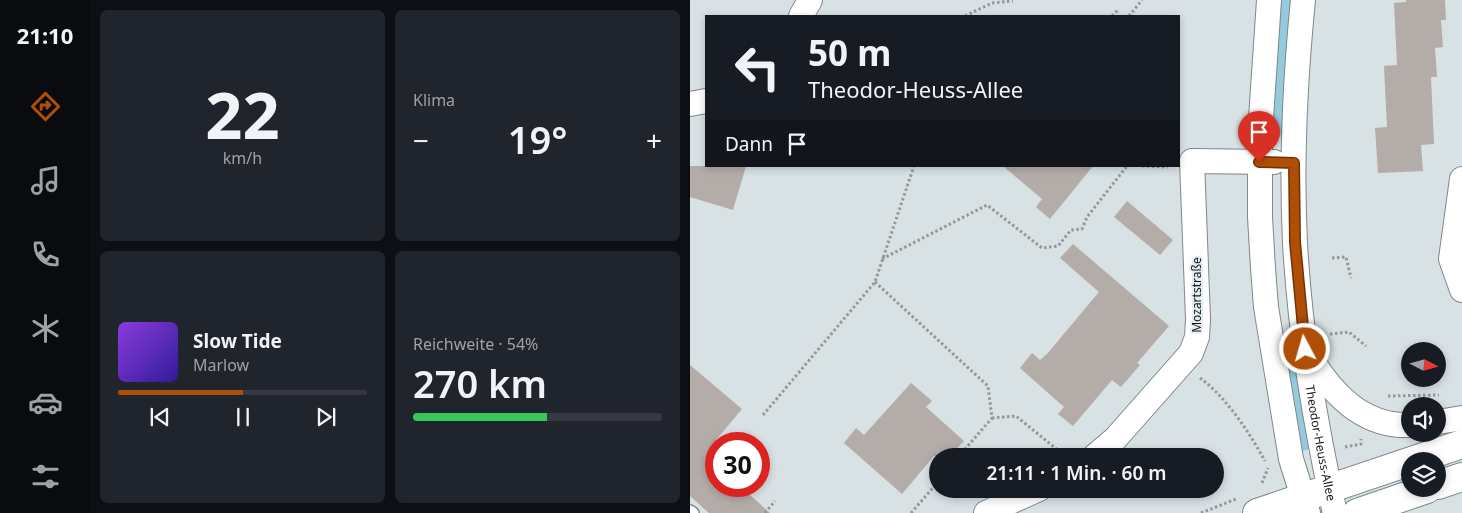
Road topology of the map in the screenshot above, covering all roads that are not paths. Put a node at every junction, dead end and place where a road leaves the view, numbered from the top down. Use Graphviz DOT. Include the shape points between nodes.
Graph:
graph roads {
  1 [pos="810,0"];
  2 [pos="1269,0"];
  3 [pos="1303,0"];
  4 [pos="802,15"];
  5 [pos="705,101"];
  6 [pos="690,104"];
  7 [pos="1259,162"];
  8 [pos="1294,163"];
  9 [pos="1462,180"];
  10 [pos="1462,290"];
  11 [pos="1305,349"];
  12 [pos="1462,418"];
  13 [pos="1446,421"];
  14 [pos="1401,424"];
  15 [pos="1462,444"];
  16 [pos="1104,448"];
  17 [pos="1291,459"];
  18 [pos="1462,477"];
  19 [pos="1446,482"];
  20 [pos="1404,497"];
  21 [pos="1018,498"];
  22 [pos="1332,500"];
  23 [pos="1305,505"];
  24 [pos="1263,511"];
  25 [pos="986,513"];
  26 [pos="1357,513"];
  1 -- 4 [label="street"];
  2 -- 7 [label="street"];
  3 -- 8 [label="street, Theodor-Heuss-Allee"];
  5 -- 6 [label="street"];
  7 -- 8 [label="street"];
  7 -- 16 [label="street, Mozartstraße" via="1192,162 1197,337 1191,353 1181,365"];
  7 -- 17 [label="street" via="1266,307"];
  8 -- 11 [label="street, Theodor-Heuss-Allee" via="1295,242"];
  9 -- 10 [label="street" via="1451,260"];
  11 -- 14 [label="street" via="1323,379 1354,409 1384,422"];
  11 -- 22 [label="street, Theodor-Heuss-Allee"];
  12 -- 13 [label="street"];
  15 -- 22 [label="street"];
  17 -- 23 [label="street"];
  17 -- 24 [label="street" via="1282,492"];
  18 -- 19 [label="street"];
  20 -- 26 [label="street"];
  21 -- 25 [label="street"];
  22 -- 23 [label="street"];
  23 -- 24 [label="street"];
}
